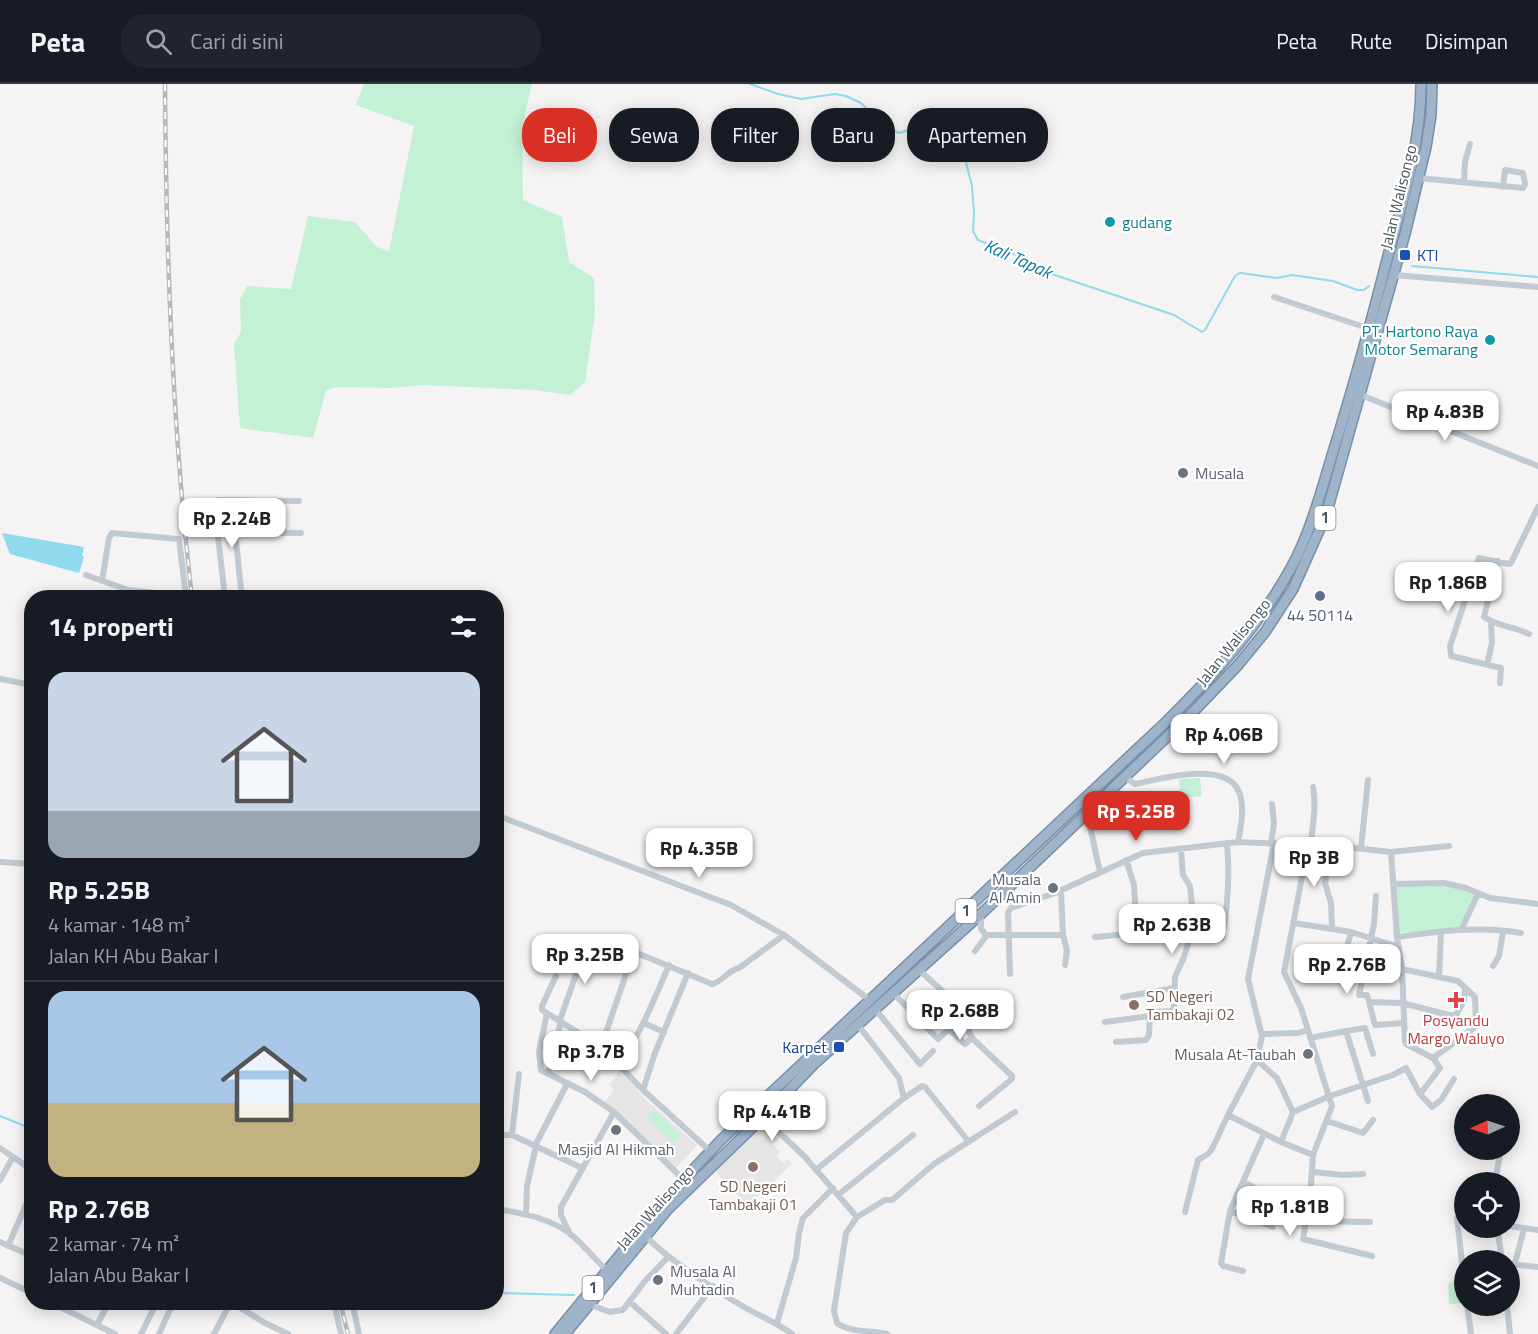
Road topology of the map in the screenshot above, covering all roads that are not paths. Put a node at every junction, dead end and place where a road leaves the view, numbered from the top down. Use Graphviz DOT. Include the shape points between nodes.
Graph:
graph roads {
  1 [pos="1421,84"];
  2 [pos="1432,84"];
  3 [pos="1470,144"];
  4 [pos="1418,177"];
  5 [pos="1464,182"];
  6 [pos="1503,187"];
  7 [pos="1394,275"];
  8 [pos="1538,287"];
  9 [pos="1274,297"];
  10 [pos="1370,328"];
  11 [pos="1361,395"];
  12 [pos="1538,466"];
  13 [pos="299,501"];
  14 [pos="1538,507"];
  15 [pos="218,532"];
  16 [pos="235,532"];
  17 [pos="301,533"];
  18 [pos="1498,561"];
  19 [pos="86,575"];
  20 [pos="102,581"];
  21 [pos="241,589"];
  22 [pos="128,590"];
  23 [pos="184,590"];
  24 [pos="224,590"];
  25 [pos="1491,622"];
  26 [pos="1529,634"];
  27 [pos="1487,665"];
  28 [pos="0,679"];
  29 [pos="1500,683"];
  30 [pos="24,684"];
  31 [pos="1125,777"];
  32 [pos="1368,780"];
  33 [pos="1313,787"];
  34 [pos="1272,804"];
  35 [pos="1087,813"];
  36 [pos="504,817"];
  37 [pos="1238,842"];
  38 [pos="1227,843"];
  39 [pos="1273,843"];
  40 [pos="1309,845"];
  41 [pos="1326,846"];
  42 [pos="1449,846"];
  43 [pos="1361,848"];
  44 [pos="1181,849"];
  45 [pos="1391,852"];
  46 [pos="1126,860"];
  47 [pos="0,862"];
  48 [pos="24,864"];
  49 [pos="1100,872"];
  50 [pos="1394,884"];
  51 [pos="1060,890"];
  52 [pos="1478,894"];
  53 [pos="1376,896"];
  54 [pos="1538,904"];
  55 [pos="981,914"];
  56 [pos="1192,916"];
  57 [pos="1294,923"];
  58 [pos="1332,928"];
  59 [pos="1461,930"];
  60 [pos="1503,930"];
  61 [pos="1351,932"];
  62 [pos="1441,932"];
  63 [pos="1521,933"];
  64 [pos="1137,934"];
  65 [pos="784,935"];
  66 [pos="986,935"];
  67 [pos="1063,935"];
  68 [pos="1009,936"];
  69 [pos="1095,937"];
  70 [pos="1372,937"];
  71 [pos="1397,937"];
  72 [pos="1222,938"];
  73 [pos="1399,948"];
  74 [pos="634,951"];
  75 [pos="975,951"];
  76 [pos="669,965"];
  77 [pos="1065,965"];
  78 [pos="1493,966"];
  79 [pos="1402,969"];
  80 [pos="919,970"];
  81 [pos="1341,970"];
  82 [pos="688,973"];
  83 [pos="1010,974"];
  84 [pos="556,976"];
  85 [pos="1439,977"];
  86 [pos="1174,988"];
  87 [pos="1465,990"];
  88 [pos="893,993"];
  89 [pos="1123,997"];
  90 [pos="1369,1002"];
  91 [pos="1402,1003"];
  92 [pos="873,1005"];
  93 [pos="547,1013"];
  94 [pos="1150,1016"];
  95 [pos="560,1020"];
  96 [pos="1105,1022"];
  97 [pos="644,1023"];
  98 [pos="1404,1023"];
  99 [pos="858,1025"];
  100 [pos="1308,1030"];
  101 [pos="1347,1031"];
  102 [pos="664,1032"];
  103 [pos="1262,1034"];
  104 [pos="972,1038"];
  105 [pos="1310,1038"];
  106 [pos="1116,1042"];
  107 [pos="601,1047"];
  108 [pos="933,1051"];
  109 [pos="1373,1054"];
  110 [pos="1433,1058"];
  111 [pos="1257,1060"];
  112 [pos="619,1064"];
  113 [pos="519,1074"];
  114 [pos="548,1074"];
  115 [pos="1454,1079"];
  116 [pos="567,1084"];
  117 [pos="1362,1085"];
  118 [pos="643,1090"];
  119 [pos="1420,1094"];
  120 [pos="1330,1096"];
  121 [pos="904,1098"];
  122 [pos="1368,1101"];
  123 [pos="979,1106"];
  124 [pos="614,1112"];
  125 [pos="1015,1112"];
  126 [pos="1293,1112"];
  127 [pos="1228,1115"];
  128 [pos="763,1117"];
  129 [pos="1373,1120"];
  130 [pos="1327,1121"];
  131 [pos="1264,1134"];
  132 [pos="504,1135"];
  133 [pos="513,1135"];
  134 [pos="913,1135"];
  135 [pos="969,1142"];
  136 [pos="1281,1142"];
  137 [pos="535,1147"];
  138 [pos="0,1148"];
  139 [pos="710,1151"];
  140 [pos="1313,1155"];
  141 [pos="13,1157"];
  142 [pos="24,1165"];
  143 [pos="582,1168"];
  144 [pos="816,1170"];
  145 [pos="1313,1172"];
  146 [pos="1363,1174"];
  147 [pos="683,1179"];
  148 [pos="0,1180"];
  149 [pos="1243,1182"];
  150 [pos="833,1188"];
  151 [pos="838,1195"];
  152 [pos="1310,1199"];
  153 [pos="24,1209"];
  154 [pos="504,1210"];
  155 [pos="1230,1211"];
  156 [pos="1185,1212"];
  157 [pos="526,1214"];
  158 [pos="857,1217"];
  159 [pos="1305,1221"];
  160 [pos="1370,1222"];
  161 [pos="1273,1227"];
  162 [pos="1520,1228"];
  163 [pos="1524,1229"];
  164 [pos="1538,1230"];
  165 [pos="570,1234"];
  166 [pos="646,1237"];
  167 [pos="0,1242"];
  168 [pos="8,1246"];
  169 [pos="1517,1250"];
  170 [pos="24,1253"];
  171 [pos="1372,1256"];
  172 [pos="668,1257"];
  173 [pos="1520,1264"];
  174 [pos="1538,1267"];
  175 [pos="607,1271"];
  176 [pos="1244,1271"];
  177 [pos="0,1278"];
  178 [pos="713,1286"];
  179 [pos="24,1289"];
  180 [pos="630,1302"];
  181 [pos="591,1305"];
  182 [pos="66,1310"];
  183 [pos="105,1310"];
  184 [pos="153,1310"];
  185 [pos="170,1310"];
  186 [pos="227,1310"];
  187 [pos="244,1310"];
  188 [pos="336,1310"];
  189 [pos="354,1310"];
  190 [pos="1469,1316"];
  191 [pos="1508,1316"];
  192 [pos="777,1323"];
  193 [pos="97,1325"];
  194 [pos="562,1332"];
  195 [pos="114,1334"];
  196 [pos="141,1334"];
  197 [pos="159,1334"];
  198 [pos="214,1334"];
  199 [pos="288,1334"];
  200 [pos="341,1334"];
  201 [pos="359,1334"];
  202 [pos="666,1334"];
  203 [pos="676,1334"];
  204 [pos="792,1334"];
  205 [pos="887,1334"];
  206 [pos="1471,1334"];
  207 [pos="1510,1334"];
  1 -- 10 [label="highway, Jalan Walisongo / 1" via="1418,138"];
  2 -- 4 [label="highway, Jalan Walisongo / 1" via="1429,126"];
  3 -- 5 [label="street"];
  4 -- 5 [label="street"];
  4 -- 7 [label="highway, Jalan Walisongo / 1"];
  5 -- 6 [label="street"];
  7 -- 8 [label="street"];
  7 -- 11 [label="highway, Jalan Walisongo / 1"];
  9 -- 10 [label="street"];
  10 -- 92 [label="highway, Jalan Walisongo / 1" via="1310,525 1292,567 1257,624 1210,679"];
  11 -- 12 [label="street"];
  11 -- 31 [label="highway, Jalan Walisongo / 1" via="1326,515 1293,589 1238,665"];
  13 -- 15 [label="street" via="216,501 213,505"];
  14 -- 18 [label="street" via="1511,563"];
  15 -- 16 [label="street"];
  15 -- 24 [label="street"];
  16 -- 17 [label="street"];
  16 -- 21 [label="street"];
  18 -- 25 [label="street" via="1484,615"];
  18 -- 27 [label="street" via="1479,558 1450,646 1451,656"];
  19 -- 20 [label="street"];
  20 -- 22 [label="street"];
  20 -- 23 [label="street" via="112,533 179,539"];
  25 -- 26 [label="street"];
  25 -- 27 [label="street"];
  27 -- 29 [label="street" via="1501,668"];
  28 -- 30 [label="street"];
  31 -- 35 [label="highway, Jalan Walisongo / 1"];
  31 -- 37 [label="street" via="1135,784 1200,774 1226,778 1241,798"];
  32 -- 43 [label="street"];
  33 -- 40 [label="street" via="1315,815"];
  34 -- 39 [label="street"];
  35 -- 49 [label="street"];
  35 -- 55 [label="highway, Jalan Walisongo / 1"];
  36 -- 65 [label="street" via="703,893"];
  37 -- 38 [label="street"];
  37 -- 39 [label="street"];
  38 -- 44 [label="street"];
  38 -- 72 [label="street" via="1227,912"];
  39 -- 40 [label="street"];
  39 -- 103 [label="street" via="1248,979"];
  40 -- 41 [label="street"];
  40 -- 57 [label="street"];
  41 -- 43 [label="street"];
  41 -- 58 [label="street" via="1325,883"];
  42 -- 45 [label="street"];
  43 -- 45 [label="street"];
  44 -- 46 [label="street" via="1143,852"];
  44 -- 56 [label="street"];
  45 -- 50 [label="street"];
  46 -- 49 [label="street"];
  46 -- 64 [label="street" via="1134,885"];
  47 -- 48 [label="street"];
  49 -- 51 [label="street"];
  50 -- 52 [label="street" via="1444,883"];
  50 -- 71 [label="street"];
  51 -- 67 [label="street"];
  51 -- 68 [label="street" via="1011,908"];
  52 -- 54 [label="street"];
  52 -- 59 [label="street"];
  53 -- 70 [label="street"];
  55 -- 66 [label="street" via="981,929"];
  55 -- 80 [label="highway, Jalan Walisongo / 1"];
  56 -- 64 [label="street" via="1168,933"];
  56 -- 86 [label="street" via="1190,938"];
  57 -- 58 [label="street"];
  57 -- 100 [label="street" via="1284,972"];
  58 -- 61 [label="street"];
  59 -- 60 [label="street"];
  59 -- 62 [label="street"];
  60 -- 63 [label="street"];
  60 -- 78 [label="street" via="1499,956"];
  61 -- 70 [label="street"];
  61 -- 81 [label="street"];
  62 -- 71 [label="street"];
  62 -- 85 [label="street"];
  64 -- 69 [label="street"];
  65 -- 82 [label="street" via="716,983"];
  65 -- 92 [label="street"];
  66 -- 68 [label="street"];
  66 -- 75 [label="street"];
  67 -- 68 [label="street"];
  67 -- 77 [label="street"];
  68 -- 83 [label="street"];
  70 -- 73 [label="street"];
  70 -- 90 [label="street" via="1359,994 1367,995"];
  71 -- 73 [label="street"];
  73 -- 79 [label="street"];
  74 -- 76 [label="street"];
  74 -- 95 [label="street" via="608,941 590,940"];
  74 -- 107 [label="street"];
  76 -- 82 [label="street"];
  76 -- 97 [label="street"];
  79 -- 85 [label="street"];
  79 -- 91 [label="street"];
  80 -- 88 [label="highway, Jalan Walisongo / 1"];
  80 -- 104 [label="street" via="959,1006"];
  82 -- 102 [label="street"];
  84 -- 93 [label="street" via="542,1007"];
  85 -- 87 [label="street" via="1458,981"];
  86 -- 89 [label="street"];
  86 -- 94 [label="street" via="1174,1008 1152,1012"];
  87 -- 91 [label="street" via="1456,1015"];
  87 -- 110 [label="street" via="1475,998 1475,1027"];
  88 -- 92 [label="highway, Jalan Walisongo / 1"];
  88 -- 104 [label="street" via="938,1039 948,1029 965,1044"];
  90 -- 91 [label="street"];
  90 -- 98 [label="street" via="1375,1025"];
  91 -- 98 [label="street"];
  92 -- 99 [label="highway, Jalan Walisongo / 1"];
  92 -- 108 [label="street" via="920,1064"];
  92 -- 139 [label="highway, Jalan Walisongo / 1"];
  93 -- 95 [label="street"];
  93 -- 114 [label="street" via="539,1065"];
  94 -- 96 [label="street"];
  94 -- 106 [label="street" via="1146,1040"];
  95 -- 107 [label="street"];
  95 -- 114 [label="street"];
  97 -- 102 [label="street"];
  97 -- 112 [label="street"];
  98 -- 110 [label="street" via="1406,1044"];
  99 -- 121 [label="street" via="900,1081"];
  99 -- 128 [label="highway, Jalan Walisongo / 1"];
  100 -- 103 [label="street"];
  100 -- 105 [label="street"];
  101 -- 105 [label="street"];
  101 -- 109 [label="street" via="1365,1028"];
  101 -- 117 [label="street"];
  102 -- 118 [label="street"];
  103 -- 111 [label="street"];
  104 -- 123 [label="street" via="1012,1076"];
  105 -- 120 [label="street"];
  107 -- 112 [label="street"];
  110 -- 119 [label="street" via="1440,1068"];
  111 -- 126 [label="street" via="1277,1078"];
  111 -- 127 [label="street"];
  112 -- 118 [label="street"];
  113 -- 133 [label="street"];
  114 -- 116 [label="street"];
  115 -- 119 [label="street" via="1433,1107"];
  116 -- 124 [label="street"];
  116 -- 137 [label="street"];
  117 -- 119 [label="street" via="1406,1068"];
  117 -- 120 [label="street"];
  117 -- 122 [label="street"];
  118 -- 139 [label="street"];
  120 -- 126 [label="street"];
  120 -- 130 [label="street" via="1332,1106"];
  121 -- 135 [label="street" via="925,1087"];
  121 -- 144 [label="street"];
  124 -- 143 [label="street"];
  124 -- 147 [label="street"];
  125 -- 135 [label="street"];
  126 -- 136 [label="street"];
  127 -- 131 [label="street"];
  127 -- 156 [label="street" via="1212,1149 1198,1160"];
  128 -- 144 [label="street"];
  128 -- 166 [label="highway, Jalan Walisongo / 1" via="669,1209"];
  129 -- 130 [label="street" via="1364,1133"];
  130 -- 140 [label="street"];
  131 -- 136 [label="street"];
  131 -- 149 [label="street"];
  132 -- 133 [label="street"];
  133 -- 137 [label="street"];
  134 -- 151 [label="street"];
  135 -- 158 [label="street" via="934,1164 892,1200 885,1200"];
  136 -- 140 [label="street"];
  137 -- 143 [label="street"];
  137 -- 157 [label="street"];
  138 -- 141 [label="street"];
  139 -- 147 [label="highway, Jalan Walisongo / 1"];
  140 -- 145 [label="street"];
  141 -- 142 [label="street"];
  141 -- 148 [label="street"];
  143 -- 165 [label="street" via="561,1207"];
  144 -- 150 [label="street"];
  145 -- 146 [label="street"];
  145 -- 152 [label="street"];
  147 -- 175 [label="highway, Jalan Walisongo / 1"];
  149 -- 152 [label="street" via="1273,1197"];
  149 -- 155 [label="street"];
  150 -- 151 [label="street"];
  150 -- 192 [label="street" via="803,1218"];
  151 -- 158 [label="street"];
  152 -- 159 [label="street"];
  153 -- 168 [label="street"];
  154 -- 157 [label="street"];
  155 -- 161 [label="street"];
  155 -- 176 [label="street" via="1221,1263"];
  157 -- 165 [label="street"];
  158 -- 205 [label="street" via="846,1233 834,1311 837,1323 846,1329"];
  159 -- 160 [label="street"];
  159 -- 171 [label="street" via="1304,1240"];
  162 -- 163 [label="street"];
  163 -- 164 [label="street"];
  163 -- 169 [label="street"];
  165 -- 175 [label="street"];
  166 -- 172 [label="street"];
  166 -- 181 [label="highway, Jalan Walisongo / 1"];
  167 -- 168 [label="street"];
  168 -- 170 [label="street"];
  172 -- 178 [label="street"];
  172 -- 180 [label="street"];
  173 -- 174 [label="street"];
  175 -- 194 [label="highway, Jalan Walisongo / 1"];
  177 -- 179 [label="street"];
  178 -- 192 [label="street"];
  178 -- 203 [label="street"];
  180 -- 181 [label="street" via="618,1312"];
  180 -- 202 [label="street"];
  181 -- 194 [label="highway, Jalan Walisongo / 1"];
  182 -- 193 [label="street"];
  183 -- 193 [label="street"];
  184 -- 196 [label="street"];
  185 -- 197 [label="street"];
  186 -- 198 [label="street"];
  187 -- 199 [label="street"];
  188 -- 200 [label="street"];
  189 -- 201 [label="street"];
  190 -- 206 [label="street"];
  191 -- 207 [label="street"];
  192 -- 204 [label="street"];
  193 -- 195 [label="street"];
}
